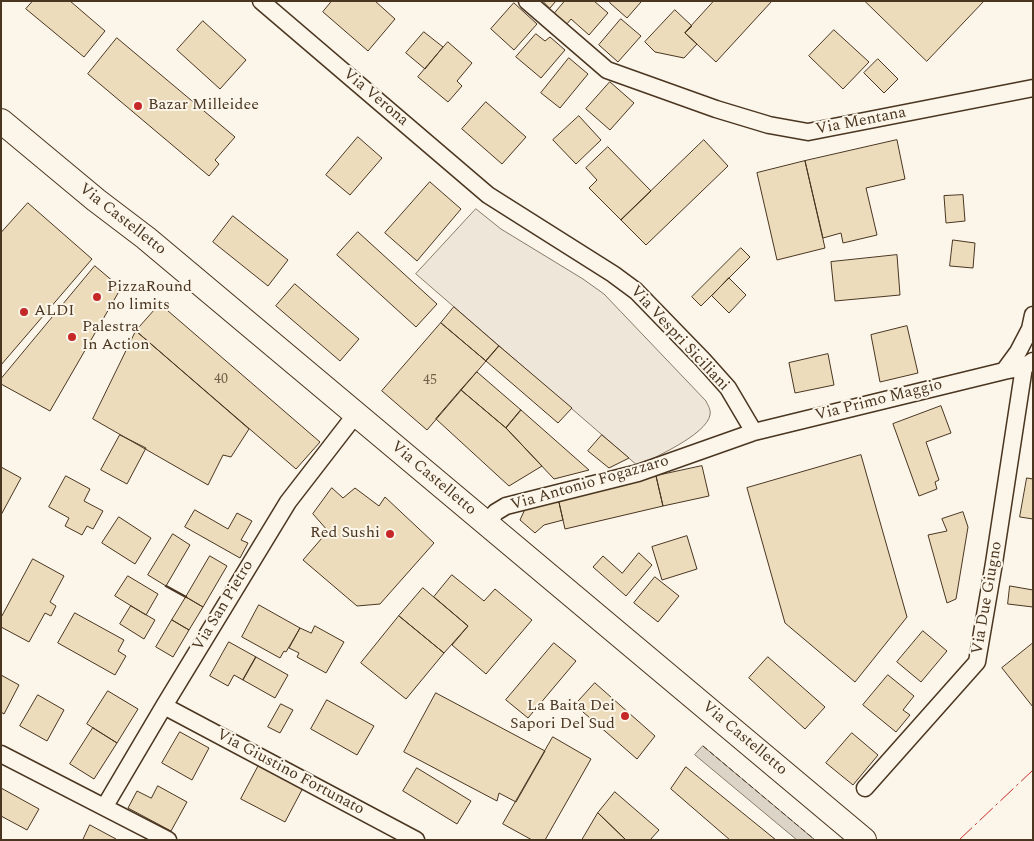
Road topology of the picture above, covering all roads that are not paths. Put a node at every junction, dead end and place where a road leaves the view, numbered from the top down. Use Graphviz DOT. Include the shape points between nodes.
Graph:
graph roads {
  1 [pos="261,1"];
  2 [pos="527,1"];
  3 [pos="1033,88"];
  4 [pos="1,121"];
  5 [pos="488,195"];
  6 [pos="1033,315"];
  7 [pos="1028,364"];
  8 [pos="1004,371"];
  9 [pos="356,414"];
  10 [pos="754,432"];
  11 [pos="486,523"];
  12 [pos="164,706"];
  13 [pos="1,754"];
  14 [pos="865,788"];
  15 [pos="105,806"];
  16 [pos="168,840"];
  17 [pos="416,840"];
  18 [pos="864,840"];
  1 -- 5 [label="street, Via Verona"];
  2 -- 3 [label="street, Via Mentana" via="607,70 716,109 769,125 808,132"];
  4 -- 9 [label="main road, Via Castelletto"];
  5 -- 10 [label="street, Via Vespri Siciliani" via="636,291 728,388"];
  6 -- 8 [label="street" via="1030,330"];
  7 -- 8 [label="street, Via Due Giugno"];
  7 -- 14 [label="street, Via Due Giugno" via="976,662"];
  8 -- 10 [label="street, Via Primo Maggio"];
  9 -- 11 [label="main road, Via Castelletto"];
  9 -- 12 [label="street, Via San Pietro" via="288,502"];
  10 -- 11 [label="street, Via Antonio Fogazzaro" via="638,473 506,506"];
  11 -- 18 [label="main road, Via Castelletto"];
  12 -- 15 [label="street, Via San Pietro"];
  12 -- 17 [label="street, Via Giustino Fortunato"];
  13 -- 15 [label="street"];
  15 -- 16 [label="street"];
}
